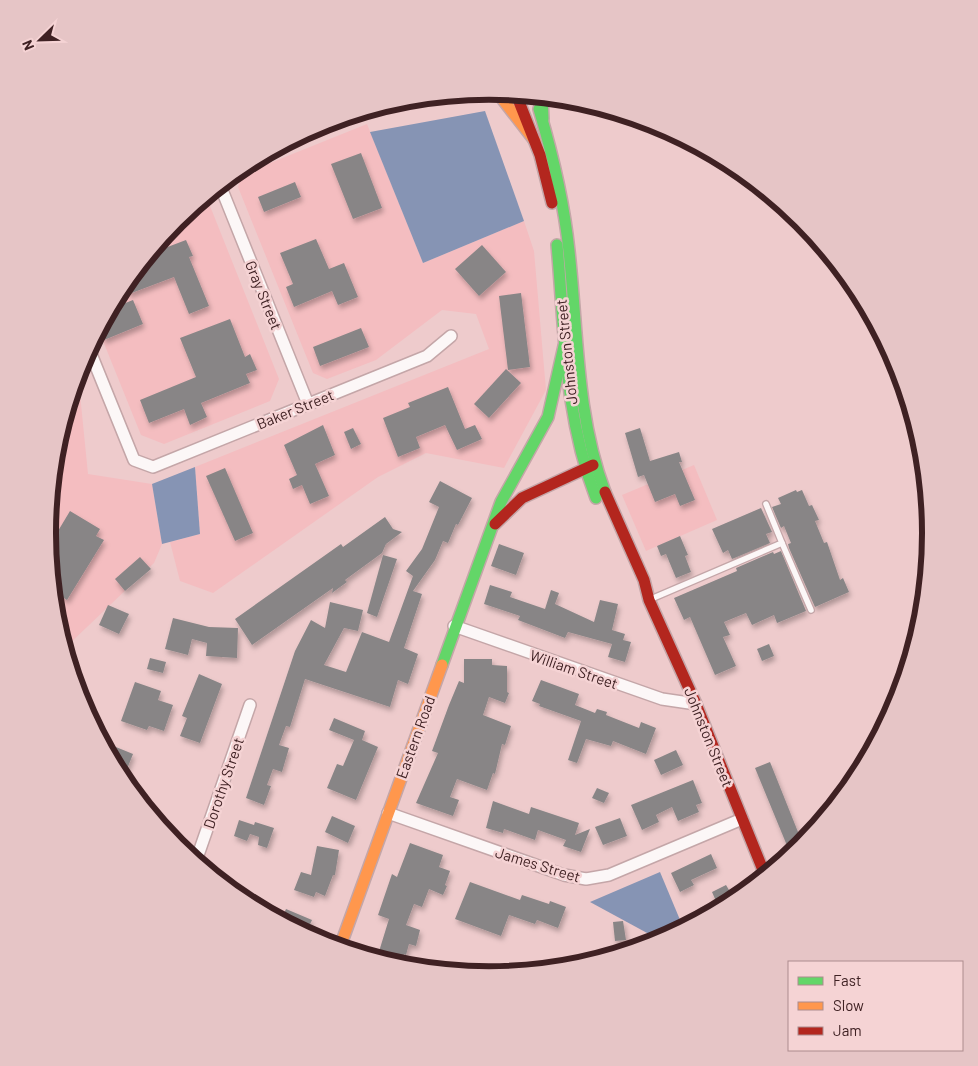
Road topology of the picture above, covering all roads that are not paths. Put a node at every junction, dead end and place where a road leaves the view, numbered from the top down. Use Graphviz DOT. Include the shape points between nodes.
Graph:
graph roads {
  1 [pos="504,101"];
  2 [pos="519,101"];
  3 [pos="538,103"];
  4 [pos="542,104"];
  5 [pos="543,119"];
  6 [pos="535,142"];
  7 [pos="223,193"];
  8 [pos="451,336"];
  9 [pos="564,346"];
  10 [pos="93,359"];
  11 [pos="308,404"];
  12 [pos="595,464"];
  13 [pos="584,470"];
  14 [pos="766,504"];
  15 [pos="491,527"];
  16 [pos="782,543"];
  17 [pos="649,600"];
  18 [pos="811,610"];
  19 [pos="454,626"];
  20 [pos="696,704"];
  21 [pos="250,705"];
  22 [pos="388,813"];
  23 [pos="742,819"];
  24 [pos="199,853"];
  25 [pos="762,868"];
  26 [pos="342,940"];
  1 -- 6 [label="main road"];
  2 -- 6 [label="main road, Johnston Street"];
  3 -- 5 [label="main road, Johnston Street"];
  4 -- 5 [label="main road"];
  5 -- 12 [label="main road, Johnston Street" via="556,165 569,249 582,400"];
  6 -- 9 [label="main road, Johnston Street" via="552,202"];
  7 -- 11 [label="street, Gray Street"];
  8 -- 11 [label="street, Baker Street" via="427,356"];
  9 -- 13 [label="main road, Johnston Street" via="570,400"];
  9 -- 15 [label="main road, Eastern Road" via="548,417 501,502"];
  10 -- 11 [label="street, Baker Street" via="134,460 153,466"];
  12 -- 13 [label="main road, Eastern Road"];
  12 -- 17 [label="main road, Johnston Street" via="644,580"];
  13 -- 15 [label="main road, Eastern Road" via="522,498"];
  13 -- 17 [label="main road, Johnston Street" via="636,583"];
  14 -- 16 [label="lane"];
  15 -- 19 [label="main road, Eastern Road"];
  16 -- 17 [label="lane"];
  16 -- 18 [label="lane"];
  17 -- 20 [label="main road, Johnston Street"];
  19 -- 20 [label="street, William Street" via="662,699"];
  19 -- 22 [label="main road, Eastern Road"];
  20 -- 23 [label="main road, Johnston Street"];
  21 -- 24 [label="street, Dorothy Street"];
  22 -- 23 [label="street, James Street" via="564,875 586,879 609,875"];
  22 -- 26 [label="main road, Eastern Road"];
  23 -- 25 [label="main road, Johnston Street"];
}
